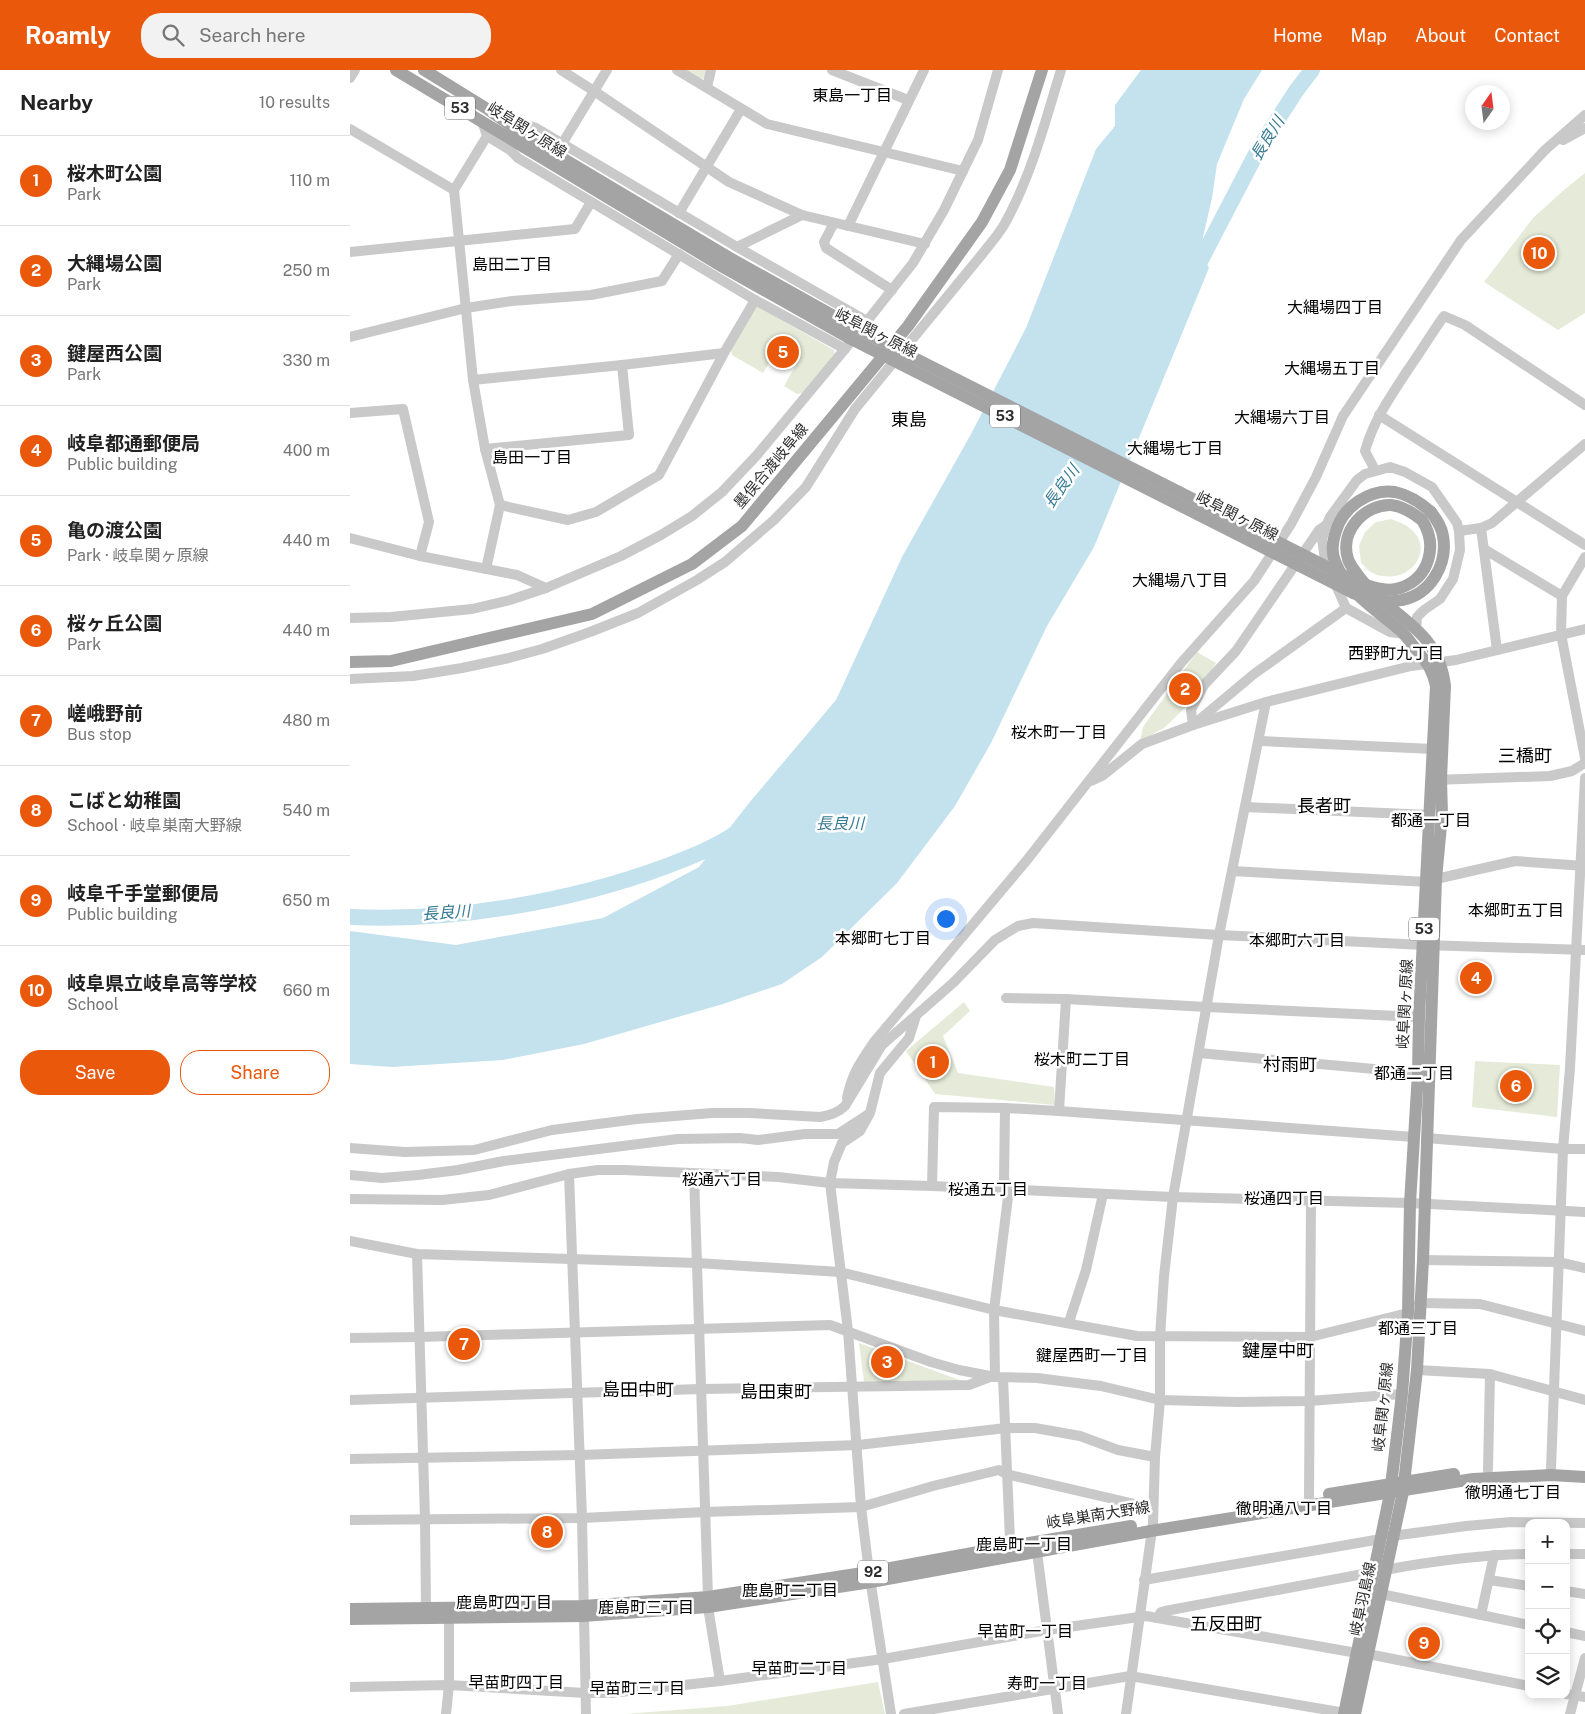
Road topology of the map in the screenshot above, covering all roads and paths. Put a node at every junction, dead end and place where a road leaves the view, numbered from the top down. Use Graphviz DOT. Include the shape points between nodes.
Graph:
graph roads {
  1 [pos="354,70"];
  2 [pos="396,70"];
  3 [pos="424,70"];
  4 [pos="561,70"];
  5 [pos="607,70"];
  6 [pos="677,70"];
  7 [pos="712,70"];
  8 [pos="832,70"];
  9 [pos="924,70"];
  10 [pos="998,70"];
  11 [pos="1042,70"];
  12 [pos="1061,70"];
  13 [pos="439,74"];
  14 [pos="350,78"];
  15 [pos="707,87"];
  16 [pos="594,91"];
  17 [pos="908,100"];
  18 [pos="741,109"];
  19 [pos="486,116"];
  20 [pos="1585,116"];
  21 [pos="1585,128"];
  22 [pos="350,129"];
  23 [pos="488,136"];
  24 [pos="562,144"];
  25 [pos="1545,150"];
  26 [pos="885,153"];
  27 [pos="706,167"];
  28 [pos="963,171"];
  29 [pos="454,190"];
  30 [pos="591,202"];
  31 [pos="679,212"];
  32 [pos="802,214"];
  33 [pos="834,223"];
  34 [pos="848,226"];
  35 [pos="459,241"];
  36 [pos="925,244"];
  37 [pos="737,247"];
  38 [pos="350,252"];
  39 [pos="679,254"];
  40 [pos="892,290"];
  41 [pos="755,300"];
  42 [pos="466,308"];
  43 [pos="867,321"];
  44 [pos="350,338"];
  45 [pos="845,349"];
  46 [pos="724,353"];
  47 [pos="622,365"];
  48 [pos="473,380"];
  49 [pos="1585,404"];
  50 [pos="350,413"];
  51 [pos="1379,415"];
  52 [pos="1585,444"];
  53 [pos="485,449"];
  54 [pos="1375,470"];
  55 [pos="1518,502"];
  56 [pos="500,505"];
  57 [pos="1426,516"];
  58 [pos="1326,526"];
  59 [pos="1481,528"];
  60 [pos="1459,531"];
  61 [pos="350,538"];
  62 [pos="1585,545"];
  63 [pos="1484,549"];
  64 [pos="420,556"];
  65 [pos="1585,557"];
  66 [pos="486,569"];
  67 [pos="546,588"];
  68 [pos="1562,596"];
  69 [pos="1346,608"];
  70 [pos="350,618"];
  71 [pos="1416,628"];
  72 [pos="1585,629"];
  73 [pos="1404,634"];
  74 [pos="1561,634"];
  75 [pos="1497,650"];
  76 [pos="350,662"];
  77 [pos="1433,663"];
  78 [pos="350,678"];
  79 [pos="1266,702"];
  80 [pos="1193,726"];
  81 [pos="1258,741"];
  82 [pos="1433,749"];
  83 [pos="1585,758"];
  84 [pos="1585,763"];
  85 [pos="1585,778"];
  86 [pos="1437,780"];
  87 [pos="1089,781"];
  88 [pos="1245,807"];
  89 [pos="1430,815"];
  90 [pos="1582,866"];
  91 [pos="1232,871"];
  92 [pos="1431,880"];
  93 [pos="1219,935"];
  94 [pos="1429,945"];
  95 [pos="1580,950"];
  96 [pos="1006,998"];
  97 [pos="1066,998"];
  98 [pos="1206,1007"];
  99 [pos="916,1015"];
  100 [pos="1419,1016"];
  101 [pos="1199,1053"];
  102 [pos="1418,1072"];
  103 [pos="845,1106"];
  104 [pos="1005,1108"];
  105 [pos="1059,1111"];
  106 [pos="870,1113"];
  107 [pos="1188,1120"];
  108 [pos="1420,1137"];
  109 [pos="350,1148"];
  110 [pos="1563,1149"];
  111 [pos="1585,1149"];
  112 [pos="569,1174"];
  113 [pos="694,1174"];
  114 [pos="350,1176"];
  115 [pos="830,1183"];
  116 [pos="932,1186"];
  117 [pos="1009,1189"];
  118 [pos="1103,1194"];
  119 [pos="1173,1197"];
  120 [pos="350,1199"];
  121 [pos="1311,1200"];
  122 [pos="1410,1203"];
  123 [pos="1424,1204"];
  124 [pos="1561,1211"];
  125 [pos="1585,1212"];
  126 [pos="350,1241"];
  127 [pos="417,1254"];
  128 [pos="573,1260"];
  129 [pos="1423,1260"];
  130 [pos="1558,1262"];
  131 [pos="697,1263"];
  132 [pos="1585,1268"];
  133 [pos="840,1272"];
  134 [pos="1420,1304"];
  135 [pos="994,1310"];
  136 [pos="1408,1313"];
  137 [pos="1069,1322"];
  138 [pos="1556,1324"];
  139 [pos="699,1328"];
  140 [pos="848,1331"];
  141 [pos="1585,1331"];
  142 [pos="574,1332"];
  143 [pos="420,1337"];
  144 [pos="1160,1337"];
  145 [pos="1310,1337"];
  146 [pos="350,1338"];
  147 [pos="1417,1370"];
  148 [pos="1490,1374"];
  149 [pos="996,1377"];
  150 [pos="852,1387"];
  151 [pos="701,1388"];
  152 [pos="1553,1390"];
  153 [pos="578,1393"];
  154 [pos="1402,1394"];
  155 [pos="422,1398"];
  156 [pos="350,1400"];
  157 [pos="1160,1400"];
  158 [pos="1585,1400"];
  159 [pos="1309,1401"];
  160 [pos="1006,1428"];
  161 [pos="858,1445"];
  162 [pos="703,1452"];
  163 [pos="580,1455"];
  164 [pos="1155,1457"];
  165 [pos="423,1458"];
  166 [pos="350,1460"];
  167 [pos="1551,1469"];
  168 [pos="1488,1470"];
  169 [pos="1585,1470"];
  170 [pos="1006,1474"];
  171 [pos="1585,1477"];
  172 [pos="1397,1488"];
  173 [pos="1309,1497"];
  174 [pos="861,1507"];
  175 [pos="1152,1508"];
  176 [pos="705,1512"];
  177 [pos="582,1518"];
  178 [pos="425,1519"];
  179 [pos="350,1520"];
  180 [pos="1585,1523"];
  181 [pos="1152,1527"];
  182 [pos="1387,1537"];
  183 [pos="1011,1546"];
  184 [pos="1037,1552"];
  185 [pos="1525,1554"];
  186 [pos="1570,1554"];
  187 [pos="1585,1554"];
  188 [pos="1494,1555"];
  189 [pos="1379,1571"];
  190 [pos="870,1577"];
  191 [pos="1144,1580"];
  192 [pos="1489,1580"];
  193 [pos="1525,1585"];
  194 [pos="1570,1592"];
  195 [pos="1380,1594"];
  196 [pos="1585,1594"];
  197 [pos="708,1602"];
  198 [pos="426,1608"];
  199 [pos="350,1609"];
  200 [pos="583,1611"];
  201 [pos="449,1612"];
  202 [pos="1482,1615"];
  203 [pos="1139,1616"];
  204 [pos="1157,1618"];
  205 [pos="350,1619"];
  206 [pos="1525,1624"];
  207 [pos="1047,1630"];
  208 [pos="1570,1633"];
  209 [pos="1585,1636"];
  210 [pos="1362,1653"];
  211 [pos="883,1658"];
  212 [pos="1585,1658"];
  213 [pos="1130,1676"];
  214 [pos="720,1681"];
  215 [pos="449,1684"];
  216 [pos="1525,1685"];
  217 [pos="350,1687"];
  218 [pos="1055,1689"];
  219 [pos="585,1694"];
  220 [pos="1570,1695"];
  221 [pos="1585,1697"];
  222 [pos="1570,1699"];
  223 [pos="446,1714"];
  224 [pos="586,1714"];
  225 [pos="891,1714"];
  226 [pos="904,1714"];
  227 [pos="1058,1714"];
  228 [pos="1126,1714"];
  229 [pos="1348,1714"];
  230 [pos="1570,1714"];
  1 -- 14 [label="street"];
  2 -- 19 [label="main road, 岐阜関ヶ原線 / 53"];
  3 -- 13 [label="main road, 岐阜関ヶ原線 / 53"];
  4 -- 16 [label="street"];
  5 -- 16 [label="street"];
  6 -- 15 [label="street"];
  7 -- 15 [label="street"];
  8 -- 17 [label="street"];
  9 -- 17 [label="street"];
  10 -- 28 [label="street" via="978,140"];
  11 -- 76 [label="main road, 墨俣合渡岐阜線" via="1010,170 982,222 908,326 742,526 692,564 592,614 392,661"];
  12 -- 78 [label="street" via="1040,139 1003,227 855,409 806,487 725,562 638,613 517,656 413,676"];
  13 -- 19 [label="main road, 岐阜関ヶ原線 / 53"];
  15 -- 18 [label="street"];
  16 -- 24 [label="street"];
  16 -- 27 [label="street"];
  17 -- 26 [label="street"];
  18 -- 26 [label="street" via="767,124"];
  18 -- 27 [label="street"];
  19 -- 23 [label="street"];
  19 -- 24 [label="street" via="536,128"];
  19 -- 57 [label="main road, 岐阜関ヶ原線 / 53, bridge" via="722,268 851,340 1353,593 1384,601 1402,600 1426,587 1440,568 1444,546 1438,522"];
  20 -- 25 [label="street"];
  21 -- 25 [label="street"];
  22 -- 29 [label="street"];
  23 -- 29 [label="street"];
  23 -- 30 [label="street"];
  24 -- 31 [label="street"];
  25 -- 87 [label="street" via="1461,240 1343,416 1291,524 1254,581 1181,663"];
  26 -- 28 [label="street"];
  26 -- 34 [label="street"];
  27 -- 31 [label="street"];
  27 -- 32 [label="street" via="730,182"];
  28 -- 36 [label="street"];
  29 -- 35 [label="street"];
  30 -- 35 [label="street" via="575,229"];
  30 -- 39 [label="street"];
  31 -- 37 [label="street"];
  32 -- 33 [label="street"];
  32 -- 37 [label="street"];
  33 -- 34 [label="street"];
  33 -- 40 [label="street" via="824,242 826,248"];
  34 -- 36 [label="street"];
  35 -- 38 [label="street"];
  35 -- 42 [label="street"];
  36 -- 40 [label="street"];
  37 -- 43 [label="street"];
  39 -- 41 [label="street"];
  39 -- 42 [label="street" via="662,281 591,295"];
  40 -- 43 [label="street"];
  41 -- 45 [label="street"];
  41 -- 46 [label="street"];
  42 -- 44 [label="street"];
  42 -- 48 [label="street"];
  43 -- 45 [label="street"];
  45 -- 67 [label="street" via="757,455 722,492 692,516 621,556"];
  46 -- 47 [label="street"];
  46 -- 56 [label="street" via="659,475 596,512 568,520"];
  47 -- 48 [label="street"];
  47 -- 53 [label="street" via="629,435"];
  48 -- 53 [label="street"];
  49 -- 51 [label="street" via="1465,325 1444,316"];
  50 -- 64 [label="street" via="403,408 428,522"];
  51 -- 54 [label="street" via="1366,451"];
  51 -- 55 [label="street"];
  52 -- 55 [label="street"];
  53 -- 56 [label="street"];
  54 -- 58 [label="street" via="1357,480"];
  54 -- 60 [label="street" via="1390,467 1432,487"];
  55 -- 59 [label="street"];
  55 -- 62 [label="street"];
  56 -- 66 [label="street"];
  57 -- 71 [label="main road, 岐阜関ヶ原線 / 53" via="1392,505 1372,508 1359,517 1346,541 1348,558 1368,589"];
  57 -- 73 [label="main road, 岐阜関ヶ原線 / 53" via="1422,504 1408,496 1394,492 1368,496 1343,516 1334,540 1334,560 1359,598"];
  58 -- 69 [label="street" via="1322,539 1325,560"];
  58 -- 80 [label="street" via="1319,530 1236,651 1204,685 1192,710"];
  59 -- 60 [label="street"];
  59 -- 63 [label="street"];
  60 -- 71 [label="street" via="1460,550 1453,579 1440,599 1417,617"];
  61 -- 64 [label="street"];
  63 -- 68 [label="street"];
  63 -- 75 [label="street"];
  64 -- 66 [label="street"];
  65 -- 68 [label="street"];
  66 -- 67 [label="street" via="517,575"];
  67 -- 70 [label="street" via="472,609"];
  68 -- 74 [label="street"];
  69 -- 73 [label="street" via="1390,632"];
  69 -- 80 [label="street" via="1254,674"];
  71 -- 77 [label="main road, 岐阜関ヶ原線 / 53" via="1426,640"];
  72 -- 74 [label="street"];
  73 -- 77 [label="main road, 岐阜関ヶ原線 / 53"];
  74 -- 75 [label="street"];
  74 -- 83 [label="street"];
  75 -- 77 [label="street"];
  77 -- 79 [label="street"];
  77 -- 82 [label="main road, 岐阜関ヶ原線 / 53" via="1436,686"];
  77 -- 86 [label="main road, 岐阜関ヶ原線 / 53" via="1444,675 1445,686"];
  79 -- 80 [label="street"];
  79 -- 81 [label="street"];
  80 -- 87 [label="street" via="1140,746 1102,776"];
  81 -- 82 [label="street"];
  81 -- 88 [label="street"];
  82 -- 86 [label="main road, 岐阜関ヶ原線 / 53"];
  84 -- 86 [label="street" via="1572,771 1550,776"];
  85 -- 90 [label="street"];
  86 -- 89 [label="main road, 岐阜関ヶ原線 / 53"];
  86 -- 92 [label="main road, 岐阜関ヶ原線 / 53" via="1442,814"];
  87 -- 103 [label="street" via="874,1042 851,1080"];
  88 -- 89 [label="street"];
  88 -- 91 [label="street"];
  89 -- 92 [label="main road, 岐阜関ヶ原線 / 53"];
  90 -- 92 [label="street" via="1514,861"];
  90 -- 95 [label="street"];
  91 -- 92 [label="street"];
  91 -- 93 [label="street"];
  92 -- 94 [label="main road, 岐阜関ヶ原線 / 53"];
  93 -- 94 [label="street"];
  93 -- 98 [label="street"];
  93 -- 99 [label="street" via="1034,923 1018,926 995,940"];
  94 -- 95 [label="street"];
  94 -- 100 [label="main road, 岐阜関ヶ原線 / 53"];
  94 -- 108 [label="main road, 岐阜関ヶ原線 / 53"];
  95 -- 110 [label="street"];
  96 -- 97 [label="street"];
  97 -- 98 [label="street"];
  97 -- 105 [label="street"];
  98 -- 100 [label="street"];
  98 -- 101 [label="street"];
  99 -- 103 [label="street" via="882,1045"];
  99 -- 106 [label="street" via="910,1038 880,1073"];
  100 -- 102 [label="main road, 岐阜関ヶ原線 / 53"];
  101 -- 102 [label="street"];
  101 -- 107 [label="street"];
  102 -- 108 [label="main road, 岐阜関ヶ原線 / 53"];
  103 -- 109 [label="street" via="840,1111 820,1117 712,1113 637,1119 552,1130 474,1150 405,1152"];
  104 -- 105 [label="street"];
  104 -- 116 [label="street" via="934,1107"];
  104 -- 117 [label="street" via="1004,1180"];
  105 -- 107 [label="street"];
  106 -- 114 [label="street" via="838,1134 804,1134 758,1140 678,1139 418,1175"];
  106 -- 115 [label="street" via="860,1132 842,1142"];
  107 -- 108 [label="street"];
  107 -- 119 [label="street"];
  108 -- 110 [label="street"];
  108 -- 122 [label="main road, 岐阜関ヶ原線 / 53"];
  108 -- 123 [label="main road, 岐阜関ヶ原線 / 53"];
  110 -- 111 [label="street"];
  110 -- 124 [label="street"];
  112 -- 113 [label="street" via="598,1170"];
  112 -- 120 [label="street" via="489,1195 442,1200"];
  112 -- 128 [label="street"];
  113 -- 115 [label="street" via="778,1177"];
  113 -- 131 [label="street"];
  115 -- 116 [label="street"];
  115 -- 133 [label="street"];
  116 -- 117 [label="street"];
  117 -- 118 [label="street"];
  117 -- 135 [label="street"];
  118 -- 119 [label="street"];
  118 -- 137 [label="street" via="1086,1270"];
  119 -- 121 [label="street"];
  119 -- 144 [label="street"];
  121 -- 122 [label="street"];
  121 -- 145 [label="street"];
  122 -- 123 [label="street"];
  122 -- 136 [label="main road, 岐阜関ヶ原線 / 53"];
  123 -- 124 [label="street"];
  123 -- 129 [label="main road, 岐阜関ヶ原線 / 53"];
  124 -- 125 [label="street"];
  124 -- 130 [label="street"];
  126 -- 127 [label="street"];
  127 -- 128 [label="street"];
  127 -- 143 [label="street"];
  128 -- 131 [label="street"];
  128 -- 142 [label="street"];
  129 -- 130 [label="street"];
  129 -- 134 [label="main road, 岐阜関ヶ原線 / 53"];
  130 -- 132 [label="street"];
  130 -- 138 [label="street"];
  131 -- 133 [label="street"];
  131 -- 139 [label="street"];
  133 -- 135 [label="street"];
  133 -- 140 [label="street"];
  134 -- 138 [label="street" via="1480,1304"];
  134 -- 147 [label="main road, 岐阜関ヶ原線 / 53"];
  135 -- 137 [label="street"];
  135 -- 149 [label="street"];
  136 -- 145 [label="street"];
  136 -- 154 [label="main road, 岐阜関ヶ原線 / 53"];
  137 -- 144 [label="street" via="1137,1336"];
  138 -- 141 [label="street"];
  138 -- 152 [label="street"];
  139 -- 140 [label="street" via="830,1325"];
  139 -- 142 [label="street"];
  139 -- 151 [label="street"];
  140 -- 149 [label="street" via="931,1362"];
  140 -- 150 [label="street"];
  142 -- 143 [label="street"];
  142 -- 153 [label="street"];
  143 -- 146 [label="street"];
  143 -- 155 [label="street"];
  144 -- 145 [label="street"];
  144 -- 157 [label="street"];
  145 -- 159 [label="street"];
  147 -- 148 [label="street"];
  147 -- 172 [label="main road, 岐阜関ヶ原線 / 53"];
  148 -- 152 [label="street"];
  148 -- 168 [label="street"];
  149 -- 150 [label="street" via="969,1385"];
  149 -- 157 [label="street" via="1037,1378 1101,1386"];
  149 -- 160 [label="street"];
  150 -- 151 [label="street"];
  150 -- 161 [label="street"];
  151 -- 153 [label="street"];
  151 -- 162 [label="street"];
  152 -- 158 [label="street"];
  152 -- 167 [label="street"];
  153 -- 155 [label="street"];
  153 -- 163 [label="street"];
  154 -- 159 [label="street"];
  154 -- 172 [label="main road, 岐阜関ヶ原線 / 53"];
  155 -- 156 [label="street"];
  155 -- 165 [label="street"];
  157 -- 159 [label="street"];
  157 -- 164 [label="street"];
  159 -- 173 [label="street"];
  160 -- 161 [label="street"];
  160 -- 164 [label="street" via="1036,1428 1080,1436 1118,1450"];
  160 -- 170 [label="street"];
  161 -- 162 [label="street"];
  161 -- 174 [label="street"];
  162 -- 163 [label="street"];
  162 -- 176 [label="street"];
  163 -- 165 [label="street"];
  163 -- 177 [label="street"];
  164 -- 175 [label="street"];
  165 -- 166 [label="street"];
  165 -- 178 [label="street"];
  167 -- 168 [label="main road"];
  167 -- 169 [label="main road"];
  168 -- 172 [label="main road"];
  170 -- 174 [label="street" via="999,1470"];
  170 -- 175 [label="street"];
  170 -- 183 [label="street"];
  171 -- 172 [label="main road" via="1551,1475 1474,1479"];
  172 -- 173 [label="main road, 岐阜巣南大野線 / 92"];
  172 -- 181 [label="main road, 岐阜巣南大野線 / 92"];
  172 -- 182 [label="main road, 岐阜羽島線"];
  173 -- 181 [label="main road, 岐阜巣南大野線 / 92"];
  174 -- 176 [label="street"];
  174 -- 190 [label="street"];
  175 -- 181 [label="street"];
  176 -- 177 [label="street"];
  176 -- 197 [label="street"];
  177 -- 178 [label="street"];
  177 -- 200 [label="street"];
  178 -- 179 [label="street"];
  178 -- 198 [label="street"];
  180 -- 182 [label="street" via="1511,1522"];
  181 -- 183 [label="main road, 岐阜巣南大野線 / 92"];
  181 -- 184 [label="main road, 岐阜巣南大野線 / 92"];
  181 -- 191 [label="street"];
  182 -- 189 [label="main road, 岐阜羽島線"];
  182 -- 191 [label="street"];
  183 -- 190 [label="main road, 岐阜巣南大野線 / 92"];
  184 -- 190 [label="main road, 岐阜巣南大野線 / 92"];
  184 -- 207 [label="street"];
  185 -- 188 [label="street"];
  186 -- 187 [label="street"];
  188 -- 189 [label="street"];
  188 -- 192 [label="street"];
  189 -- 195 [label="main road, 岐阜羽島線"];
  189 -- 204 [label="street" via="1165,1611"];
  189 -- 210 [label="main road, 岐阜羽島線"];
  190 -- 197 [label="main road, 岐阜巣南大野線 / 92"];
  190 -- 211 [label="street"];
  191 -- 203 [label="street"];
  192 -- 193 [label="street"];
  192 -- 202 [label="street"];
  194 -- 196 [label="street"];
  195 -- 202 [label="street"];
  195 -- 210 [label="main road, 岐阜羽島線"];
  197 -- 200 [label="main road, 岐阜巣南大野線 / 92"];
  197 -- 214 [label="street"];
  198 -- 199 [label="main road, 岐阜巣南大野線 / 92"];
  198 -- 201 [label="main road, 岐阜巣南大野線 / 92"];
  200 -- 201 [label="main road, 岐阜巣南大野線 / 92"];
  200 -- 219 [label="street"];
  201 -- 205 [label="main road, 岐阜巣南大野線 / 92"];
  201 -- 215 [label="street"];
  202 -- 206 [label="street"];
  203 -- 204 [label="street"];
  203 -- 207 [label="street"];
  203 -- 213 [label="street"];
  204 -- 210 [label="street"];
  207 -- 211 [label="street"];
  207 -- 218 [label="street"];
  208 -- 209 [label="street"];
  210 -- 216 [label="street"];
  210 -- 229 [label="main road, 岐阜羽島線"];
  211 -- 214 [label="street"];
  211 -- 225 [label="street"];
  212 -- 220 [label="street"];
  213 -- 218 [label="street"];
  213 -- 228 [label="street"];
  213 -- 229 [label="street"];
  214 -- 219 [label="street"];
  215 -- 217 [label="street"];
  215 -- 219 [label="street"];
  215 -- 223 [label="street"];
  218 -- 226 [label="street"];
  218 -- 227 [label="street"];
  219 -- 224 [label="street"];
  220 -- 221 [label="street"];
  222 -- 230 [label="street"];
}
